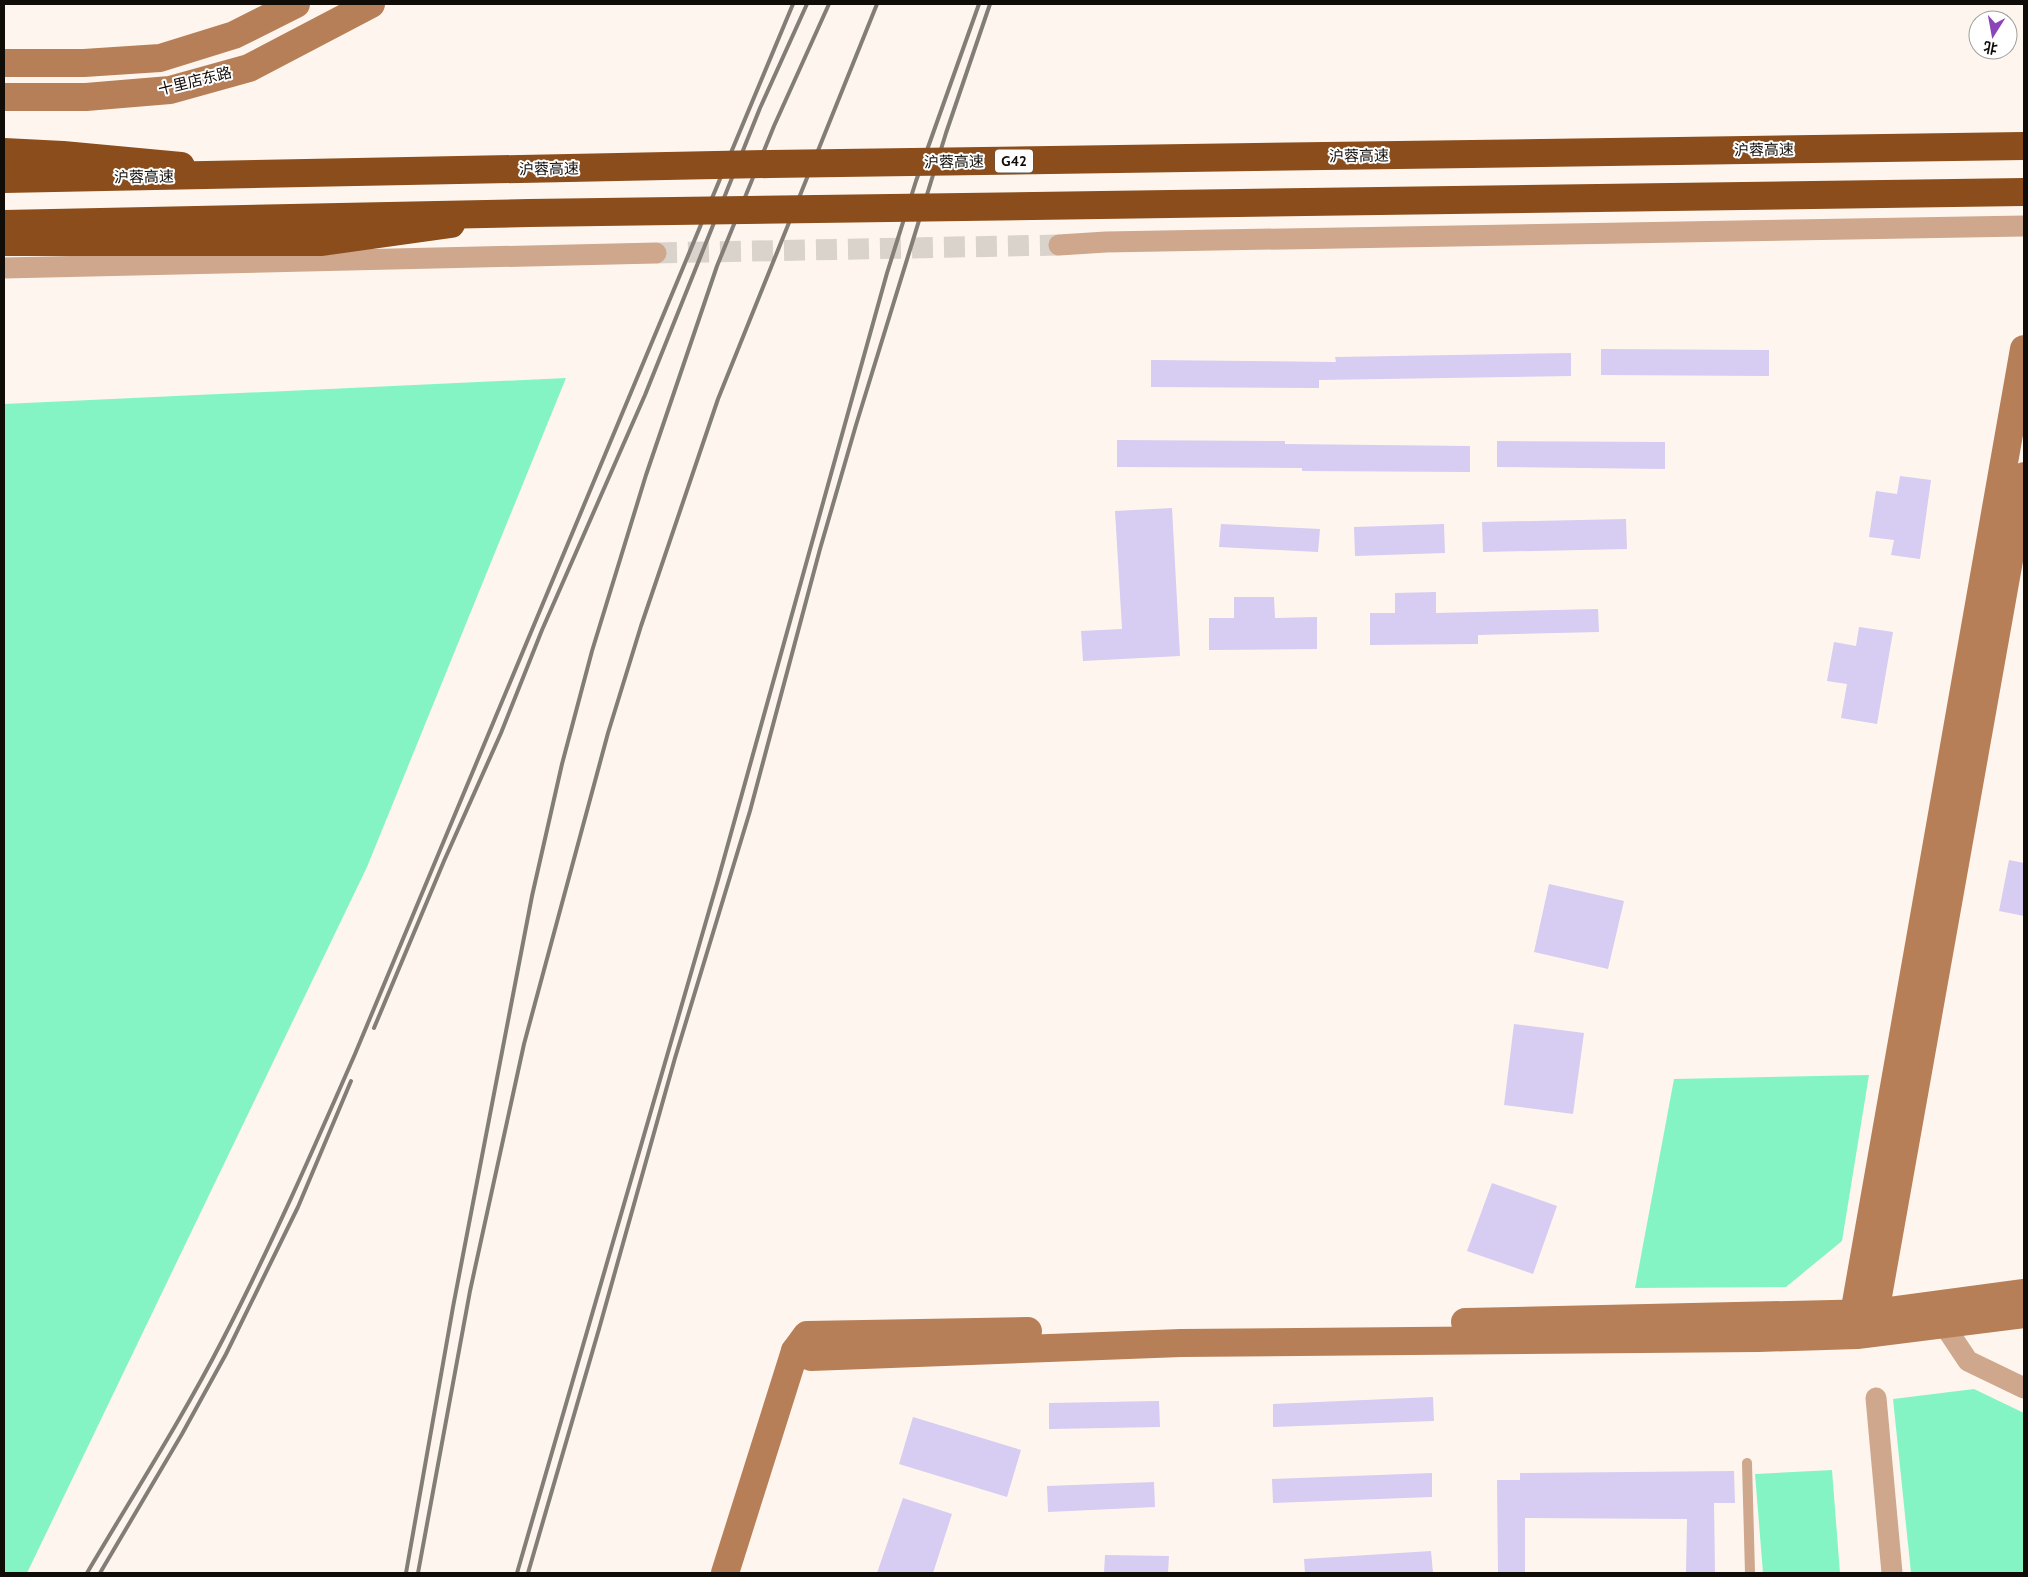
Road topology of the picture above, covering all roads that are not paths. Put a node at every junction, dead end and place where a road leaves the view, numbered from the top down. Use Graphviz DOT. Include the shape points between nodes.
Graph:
graph roads {
  1 [pos="296,4"];
  2 [pos="371,4"];
  3 [pos="6,63"];
  4 [pos="6,97"];
  5 [pos="2024,146"];
  6 [pos="4,152"];
  7 [pos="265,175"];
  8 [pos="4,179"];
  9 [pos="2024,192"];
  10 [pos="529,213"];
  11 [pos="4,224"];
  12 [pos="2024,226"];
  13 [pos="4,242"];
  14 [pos="1059,245"];
  15 [pos="656,253"];
  16 [pos="4,268"];
  17 [pos="2024,349"];
  18 [pos="2024,476"];
  19 [pos="2024,1293"];
  20 [pos="2024,1314"];
  21 [pos="1866,1324"];
  22 [pos="1944,1325"];
  23 [pos="804,1348"];
  24 [pos="2024,1388"];
  25 [pos="1876,1398"];
  26 [pos="1747,1463"];
  27 [pos="724,1573"];
  28 [pos="742,1573"];
  29 [pos="1750,1573"];
  30 [pos="1892,1573"];
  1 -- 3 [label="street, 十里店东路" via="234,35 160,58 84,63"];
  2 -- 4 [label="street, 十里店东路" via="249,68 170,90 86,97"];
  5 -- 7 [label="highway, 沪蓉高速 / G42, bridge" via="770,164"];
  6 -- 7 [label="highway, bridge"];
  7 -- 8 [label="highway, 沪蓉高速 / G42, bridge"];
  9 -- 10 [label="highway, bridge"];
  10 -- 11 [label="highway, bridge"];
  10 -- 13 [label="highway, bridge" via="322,242"];
  12 -- 14 [label="street"];
  15 -- 16 [label="street"];
  17 -- 21 [label="street"];
  18 -- 21 [label="street"];
  19 -- 21 [label="street"];
  20 -- 22 [label="street"];
  21 -- 22 [label="street"];
  21 -- 23 [label="street" via="1759,1338"];
  22 -- 24 [label="street" via="1968,1361"];
  23 -- 27 [label="street"];
  23 -- 28 [label="street"];
  25 -- 30 [label="street"];
  26 -- 29 [label="lane"];
}
